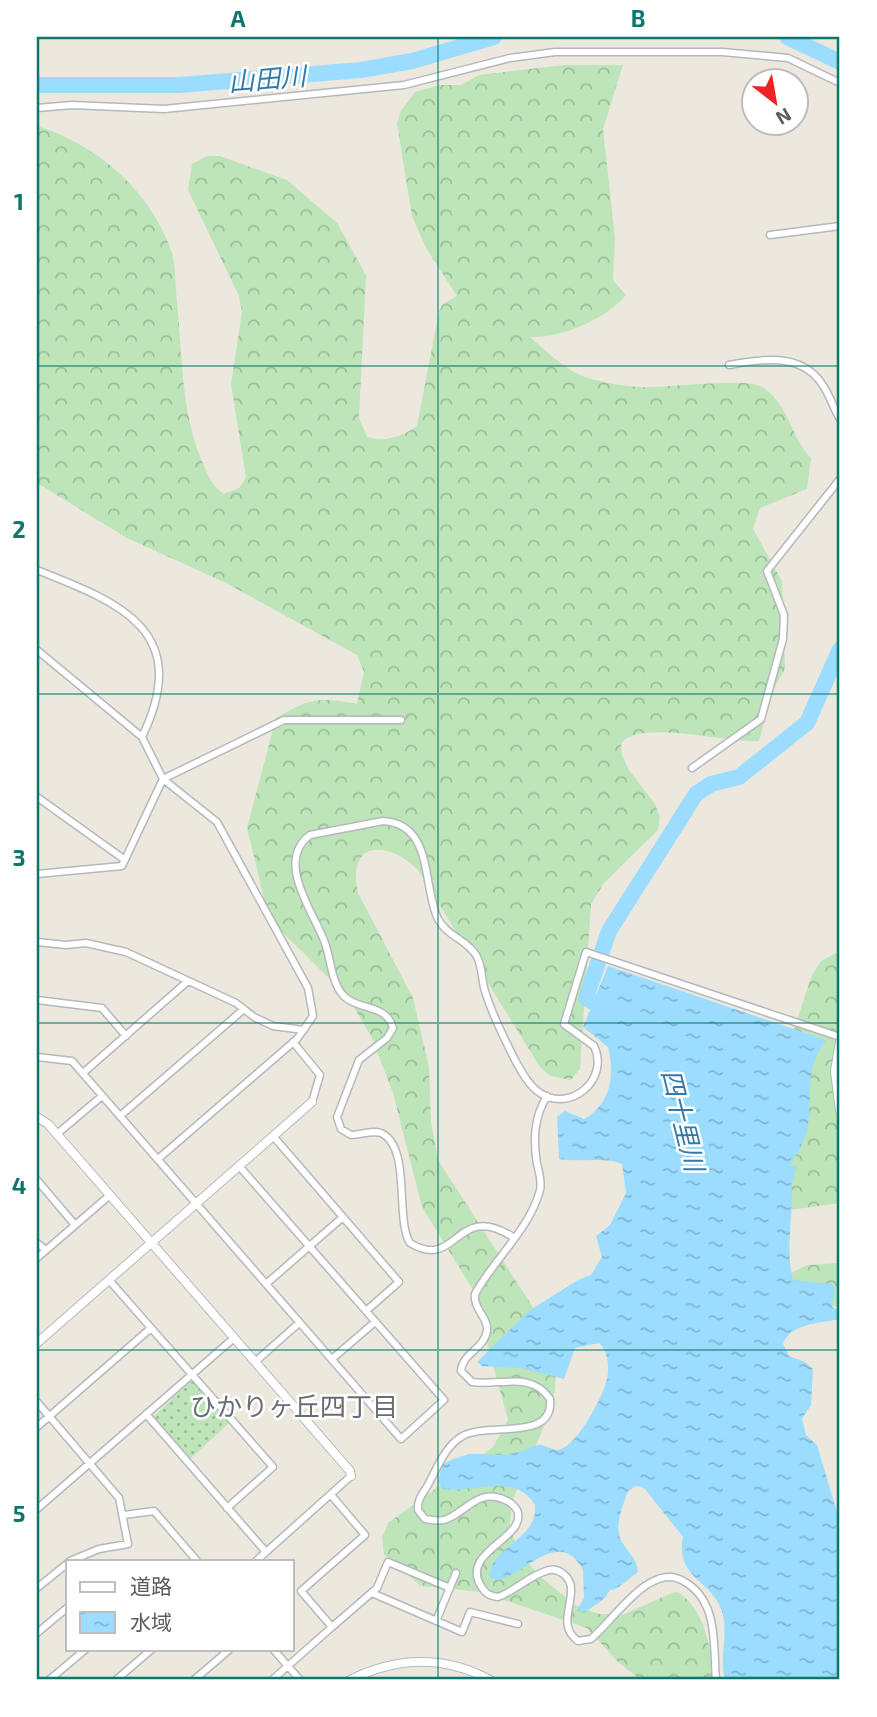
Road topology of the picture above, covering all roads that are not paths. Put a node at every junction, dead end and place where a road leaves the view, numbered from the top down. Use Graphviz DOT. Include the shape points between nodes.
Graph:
graph roads {
  1 [pos="840,83"];
  2 [pos="37,108"];
  3 [pos="840,226"];
  4 [pos="770,235"];
  5 [pos="729,365"];
  6 [pos="840,419"];
  7 [pos="840,479"];
  8 [pos="37,570"];
  9 [pos="37,650"];
  10 [pos="401,720"];
  11 [pos="142,737"];
  12 [pos="692,768"];
  13 [pos="163,779"];
  14 [pos="37,797"];
  15 [pos="125,860"];
  16 [pos="37,874"];
  17 [pos="37,942"];
  18 [pos="188,981"];
  19 [pos="37,1000"];
  20 [pos="244,1009"];
  21 [pos="304,1030"];
  22 [pos="126,1036"];
  23 [pos="840,1039"];
  24 [pos="293,1042"];
  25 [pos="37,1057"];
  26 [pos="83,1073"];
  27 [pos="102,1096"];
  28 [pos="547,1096"];
  29 [pos="312,1102"];
  30 [pos="840,1111"];
  31 [pos="120,1116"];
  32 [pos="37,1117"];
  33 [pos="57,1134"];
  34 [pos="272,1136"];
  35 [pos="158,1159"];
  36 [pos="239,1166"];
  37 [pos="37,1181"];
  38 [pos="110,1195"];
  39 [pos="197,1204"];
  40 [pos="343,1217"];
  41 [pos="75,1225"];
  42 [pos="513,1237"];
  43 [pos="153,1242"];
  44 [pos="37,1243"];
  45 [pos="309,1246"];
  46 [pos="46,1250"];
  47 [pos="37,1258"];
  48 [pos="109,1280"];
  49 [pos="266,1284"];
  50 [pos="366,1311"];
  51 [pos="374,1322"];
  52 [pos="299,1323"];
  53 [pos="151,1328"];
  54 [pos="234,1338"];
  55 [pos="37,1343"];
  56 [pos="331,1359"];
  57 [pos="255,1362"];
  58 [pos="192,1374"];
  59 [pos="37,1402"];
  60 [pos="146,1414"];
  61 [pos="50,1416"];
  62 [pos="37,1427"];
  63 [pos="89,1463"];
  64 [pos="351,1476"];
  65 [pos="332,1496"];
  66 [pos="227,1508"];
  67 [pos="37,1509"];
  68 [pos="124,1515"];
  69 [pos="266,1552"];
  70 [pos="74,1560"];
  71 [pos="196,1560"];
  72 [pos="257,1560"];
  73 [pos="66,1564"];
  74 [pos="456,1573"];
  75 [pos="37,1588"];
  76 [pos="450,1588"];
  77 [pos="372,1593"];
  78 [pos="66,1609"];
  79 [pos="436,1621"];
  80 [pos="518,1624"];
  81 [pos="332,1627"];
  82 [pos="37,1633"];
  83 [pos="85,1650"];
  84 [pos="151,1650"];
  85 [pos="229,1650"];
  86 [pos="274,1650"];
  87 [pos="288,1666"];
  88 [pos="49,1680"];
  89 [pos="116,1680"];
  90 [pos="194,1680"];
  91 [pos="272,1680"];
  92 [pos="300,1680"];
  93 [pos="350,1680"];
  94 [pos="490,1680"];
  95 [pos="716,1680"];
  1 -- 2 [label="street" via="788,58 722,52 555,52 510,58 404,85 164,109"];
  3 -- 4 [label="street"];
  5 -- 6 [label="street" via="778,359 808,370 822,382"];
  7 -- 12 [label="street" via="767,571 784,615 783,639 761,719"];
  8 -- 11 [label="street" via="115,605 148,632 158,664 157,691"];
  9 -- 11 [label="street"];
  10 -- 13 [label="street" via="284,720"];
  11 -- 13 [label="street"];
  13 -- 15 [label="street"];
  13 -- 21 [label="street" via="223,830 307,988 313,1016"];
  14 -- 15 [label="street"];
  15 -- 16 [label="street" via="121,866"];
  17 -- 18 [label="street" via="86,943 126,952"];
  18 -- 20 [label="street"];
  18 -- 22 [label="street"];
  19 -- 22 [label="street" via="102,1008"];
  20 -- 21 [label="street" via="273,1026"];
  20 -- 31 [label="street"];
  21 -- 24 [label="street"];
  22 -- 26 [label="street"];
  23 -- 28 [label="street" via="586,952 564,1024 594,1046 596,1069 589,1087 574,1098"];
  23 -- 30 [label="street" via="835,1071"];
  24 -- 29 [label="street" via="320,1075"];
  24 -- 35 [label="street"];
  25 -- 26 [label="street" via="72,1061"];
  26 -- 27 [label="street"];
  27 -- 31 [label="street"];
  27 -- 33 [label="street"];
  28 -- 42 [label="street" via="535,1125 541,1185 526,1221"];
  28 -- 42 [label="street" via="531,1086 516,1061 485,993 474,952 439,920 430,899 424,859 412,833 393,822 373,822 318,833 303,841 297,860 299,887 326,944 337,987 351,1002 383,1013 393,1028 356,1065 338,1124 351,1135 377,1132 388,1140 402,1180 403,1223 410,1243 425,1250 441,1248 482,1224"];
  29 -- 34 [label="street"];
  31 -- 35 [label="street"];
  32 -- 33 [label="street"];
  33 -- 38 [label="street"];
  34 -- 36 [label="street"];
  34 -- 40 [label="street"];
  35 -- 39 [label="street"];
  36 -- 39 [label="street"];
  36 -- 45 [label="street"];
  37 -- 41 [label="street"];
  38 -- 41 [label="street"];
  38 -- 43 [label="street"];
  39 -- 43 [label="street"];
  39 -- 49 [label="street"];
  40 -- 45 [label="street"];
  40 -- 50 [label="street" via="399,1282"];
  41 -- 46 [label="street"];
  42 -- 95 [label="street" via="475,1294 486,1334 461,1371 472,1382 535,1384 550,1399 550,1412 529,1427 485,1430 457,1439 421,1494 418,1510 425,1519 442,1520 478,1498 494,1496 513,1505 518,1514 516,1524 481,1560 478,1582 487,1594 498,1597 544,1571 557,1570 571,1591 568,1626 578,1641 592,1639 617,1609 646,1585 665,1576 679,1578 695,1588 708,1606"];
  43 -- 48 [label="street"];
  43 -- 54 [label="street"];
  44 -- 46 [label="street"];
  45 -- 49 [label="street"];
  45 -- 50 [label="street"];
  46 -- 47 [label="street"];
  48 -- 53 [label="street"];
  48 -- 55 [label="street"];
  49 -- 52 [label="street"];
  50 -- 51 [label="street"];
  51 -- 56 [label="street"];
  51 -- 56 [label="street" via="444,1400 401,1439"];
  52 -- 56 [label="street"];
  52 -- 57 [label="street"];
  53 -- 58 [label="street"];
  53 -- 61 [label="street"];
  54 -- 57 [label="street"];
  54 -- 58 [label="street"];
  57 -- 64 [label="street"];
  58 -- 60 [label="street"];
  58 -- 66 [label="street" via="273,1468"];
  59 -- 61 [label="street"];
  60 -- 63 [label="street"];
  60 -- 66 [label="street"];
  61 -- 62 [label="street"];
  61 -- 63 [label="street"];
  63 -- 67 [label="street"];
  63 -- 68 [label="street" via="120,1498"];
  64 -- 65 [label="street"];
  65 -- 69 [label="street"];
  65 -- 81 [label="street" via="365,1535 302,1591"];
  66 -- 69 [label="street"];
  68 -- 70 [label="street" via="128,1544"];
  68 -- 71 [label="street" via="154,1511"];
  69 -- 72 [label="street"];
  73 -- 75 [label="street"];
  74 -- 76 [label="street"];
  76 -- 77 [label="street" via="388,1562"];
  76 -- 79 [label="street"];
  77 -- 79 [label="street"];
  77 -- 81 [label="street"];
  78 -- 82 [label="street"];
  79 -- 80 [label="street" via="461,1632 470,1612"];
  81 -- 87 [label="street"];
  83 -- 88 [label="street"];
  84 -- 89 [label="street"];
  85 -- 90 [label="street"];
  86 -- 87 [label="street"];
  87 -- 91 [label="street"];
  87 -- 92 [label="street"];
  93 -- 94 [label="street" via="383,1666 423,1661 463,1668"];
}
